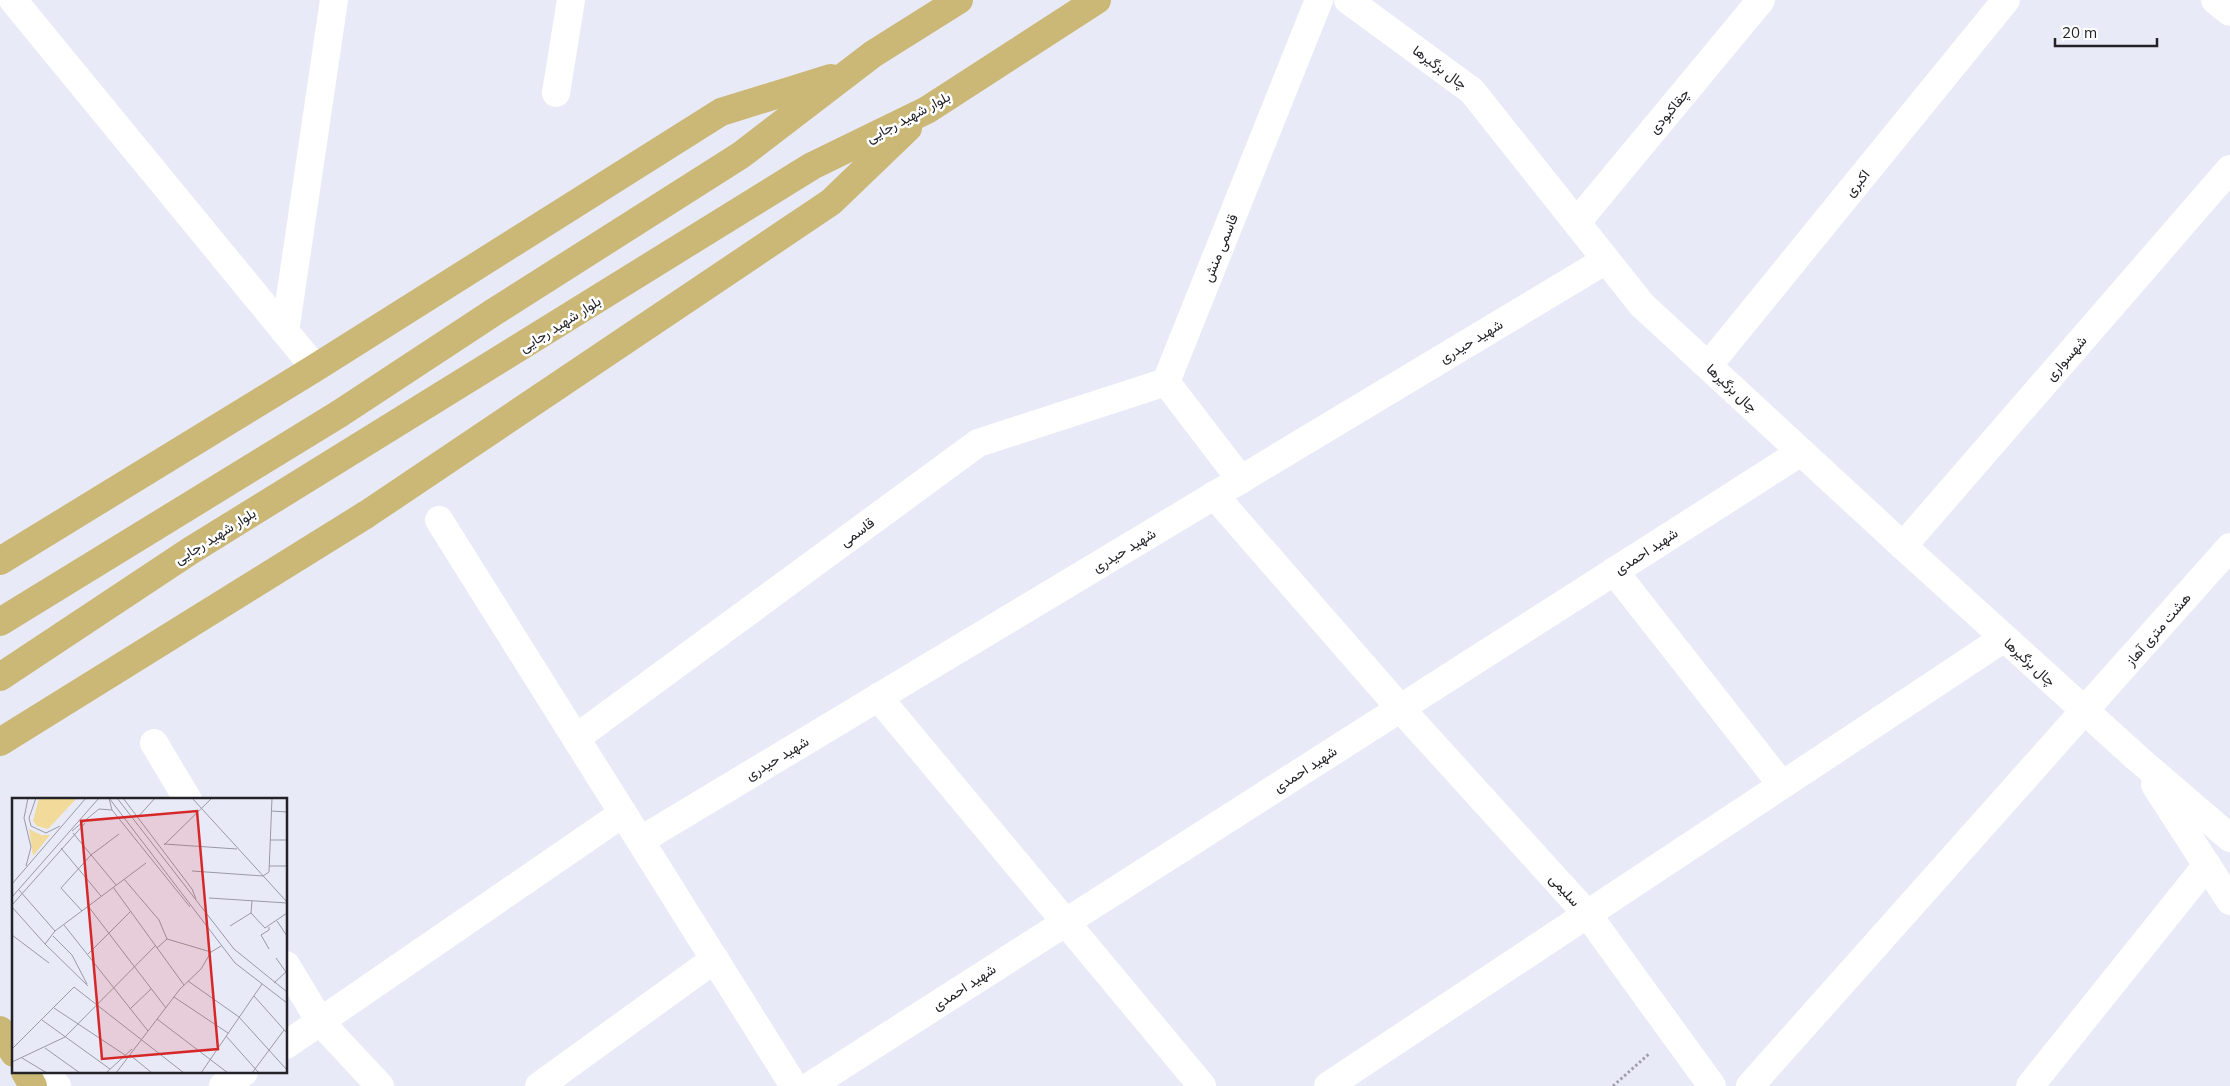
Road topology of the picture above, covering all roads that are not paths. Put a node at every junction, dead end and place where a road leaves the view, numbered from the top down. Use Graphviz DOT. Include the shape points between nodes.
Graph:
graph roads {
  1 [pos="13,0"];
  2 [pos="334,0"];
  3 [pos="570,0"];
  4 [pos="960,0"];
  5 [pos="1097,0"];
  6 [pos="1319,0"];
  7 [pos="1348,0"];
  8 [pos="1761,0"];
  9 [pos="2006,0"];
  10 [pos="2215,0"];
  11 [pos="2230,12"];
  12 [pos="847,74"];
  13 [pos="556,93"];
  14 [pos="927,110"];
  15 [pos="2230,169"];
  16 [pos="1577,222"];
  17 [pos="1606,260"];
  18 [pos="285,332"];
  19 [pos="1708,366"];
  20 [pos="315,368"];
  21 [pos="1166,382"];
  22 [pos="1801,452"];
  23 [pos="1241,480"];
  24 [pos="1214,495"];
  25 [pos="440,520"];
  26 [pos="1903,546"];
  27 [pos="2230,547"];
  28 [pos="2,557"];
  29 [pos="1614,571"];
  30 [pos="5,619"];
  31 [pos="2004,638"];
  32 [pos="0,678"];
  33 [pos="878,697"];
  34 [pos="1400,708"];
  35 [pos="2086,712"];
  36 [pos="576,738"];
  37 [pos="0,742"];
  38 [pos="154,743"];
  39 [pos="2138,758"];
  40 [pos="1782,786"];
  41 [pos="187,798"];
  42 [pos="622,814"];
  43 [pos="2225,825"];
  44 [pos="642,840"];
  45 [pos="2207,865"];
  46 [pos="2230,901"];
  47 [pos="1588,915"];
  48 [pos="1066,923"];
  49 [pos="716,959"];
  50 [pos="288,968"];
  51 [pos="321,1023"];
  52 [pos="0,1029"];
  53 [pos="12,1040"];
  54 [pos="288,1044"];
  55 [pos="12,1050"];
  56 [pos="26,1074"];
  57 [pos="46,1074"];
  58 [pos="241,1074"];
  59 [pos="33,1086"];
  60 [pos="57,1086"];
  61 [pos="223,1086"];
  62 [pos="380,1086"];
  63 [pos="539,1086"];
  64 [pos="794,1086"];
  65 [pos="810,1086"];
  66 [pos="1202,1086"];
  67 [pos="1328,1086"];
  68 [pos="1712,1086"];
  69 [pos="1750,1086"];
  70 [pos="2030,1086"];
  1 -- 18 [label="street"];
  2 -- 18 [label="street"];
  3 -- 13 [label="street"];
  4 -- 12 [label="main road"];
  5 -- 14 [label="main road, بلوار شهید رجایی"];
  6 -- 21 [label="street, قاسمی منش"];
  7 -- 16 [label="street, چال بزگیرها" via="1472,91"];
  8 -- 16 [label="street, چقاکبودی"];
  9 -- 19 [label="street, اکبری"];
  10 -- 11 [label="street"];
  12 -- 20 [label="main road" via="720,112"];
  12 -- 30 [label="main road" via="741,155 339,414"];
  14 -- 32 [label="main road, بلوار شهید رجایی" via="812,166 190,550"];
  14 -- 37 [label="main road" via="831,202 367,514"];
  15 -- 26 [label="street, شهسواری"];
  16 -- 17 [label="street, چال بزگیرها"];
  17 -- 19 [label="street, چال بزگیرها" via="1642,305"];
  17 -- 23 [label="street, شهید حیدری"];
  18 -- 20 [label="street"];
  19 -- 22 [label="street, چال بزگیرها"];
  20 -- 28 [label="main road"];
  21 -- 23 [label="street"];
  21 -- 36 [label="street, قاسمی" via="978,443"];
  22 -- 26 [label="street, چال بزگیرها"];
  22 -- 29 [label="street, شهید احمدی"];
  23 -- 24 [label="street, شهید حیدری"];
  24 -- 33 [label="street, شهید حیدری"];
  24 -- 34 [label="street, سلیمی"];
  25 -- 36 [label="street"];
  26 -- 31 [label="street, چال بزگیرها"];
  27 -- 35 [label="street, هشت متری آهاز"];
  29 -- 34 [label="street, شهید احمدی"];
  29 -- 40 [label="street"];
  31 -- 35 [label="street, چال بزگیرها"];
  31 -- 40 [label="street"];
  33 -- 44 [label="street, شهید حیدری"];
  33 -- 48 [label="street"];
  34 -- 47 [label="street, سلیمی"];
  34 -- 48 [label="street, شهید احمدی"];
  35 -- 39 [label="street, چال بزگیرها"];
  35 -- 69 [label="street, هشت متری آهاز"];
  36 -- 42 [label="street"];
  38 -- 41 [label="street"];
  39 -- 43 [label="street, چال بزگیرها"];
  39 -- 45 [label="street, چال بزگیرها"];
  40 -- 47 [label="street"];
  42 -- 44 [label="street"];
  42 -- 51 [label="street"];
  44 -- 49 [label="street"];
  45 -- 46 [label="street, چال بزگیرها"];
  45 -- 70 [label="street"];
  47 -- 67 [label="street"];
  47 -- 68 [label="street, سلیمی"];
  48 -- 65 [label="street, شهید احمدی"];
  48 -- 66 [label="street"];
  49 -- 63 [label="street"];
  49 -- 64 [label="street"];
  50 -- 51 [label="street"];
  51 -- 54 [label="street"];
  51 -- 62 [label="street"];
  52 -- 53 [label="street"];
  52 -- 55 [label="main road"];
  56 -- 59 [label="main road"];
  57 -- 60 [label="street"];
  58 -- 61 [label="street"];
}
